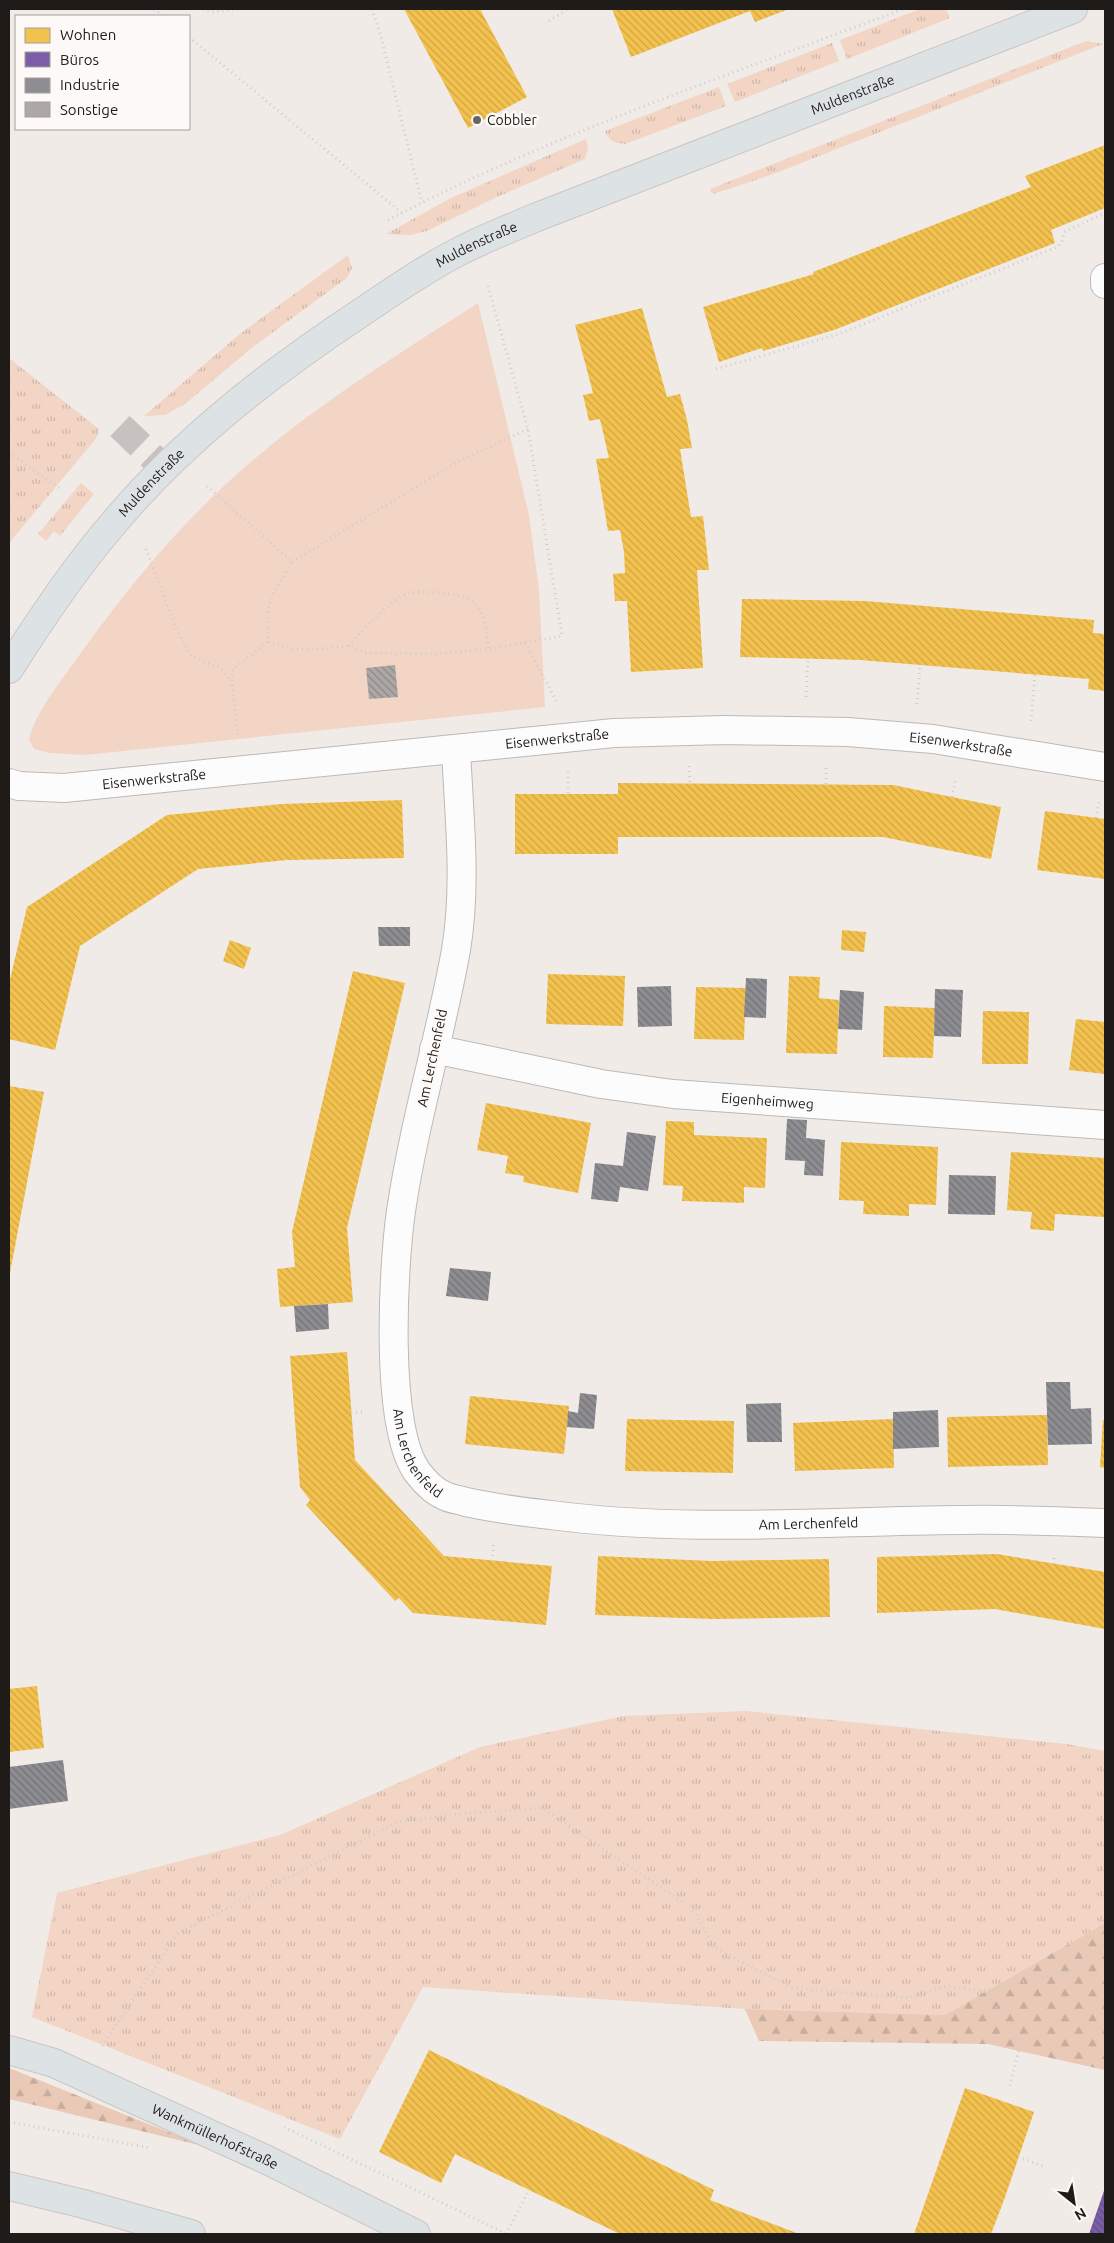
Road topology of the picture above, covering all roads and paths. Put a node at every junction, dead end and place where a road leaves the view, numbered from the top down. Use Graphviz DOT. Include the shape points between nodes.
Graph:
graph roads {
  1 [pos="203,9"];
  2 [pos="243,9"];
  3 [pos="372,9"];
  4 [pos="568,9"];
  5 [pos="903,9"];
  6 [pos="1073,9"];
  7 [pos="549,21"];
  8 [pos="190,38"];
  9 [pos="422,203"];
  10 [pos="1104,212"];
  11 [pos="402,213"];
  12 [pos="388,220"];
  13 [pos="1000,265"];
  14 [pos="1001,270"];
  15 [pos="1105,278"];
  16 [pos="1105,284"];
  17 [pos="488,286"];
  18 [pos="891,307"];
  19 [pos="893,312"];
  20 [pos="716,369"];
  21 [pos="528,429"];
  22 [pos="9,454"];
  23 [pos="207,486"];
  24 [pos="61,489"];
  25 [pos="146,549"];
  26 [pos="292,562"];
  27 [pos="268,642"];
  28 [pos="525,644"];
  29 [pos="349,646"];
  30 [pos="489,649"];
  31 [pos="808,659"];
  32 [pos="920,665"];
  33 [pos="9,669"];
  34 [pos="1034,674"];
  35 [pos="232,681"];
  36 [pos="806,698"];
  37 [pos="559,705"];
  38 [pos="917,708"];
  39 [pos="1031,724"];
  40 [pos="238,738"];
  41 [pos="456,749"];
  42 [pos="1105,767"];
  43 [pos="9,783"];
  44 [pos="434,1049"];
  45 [pos="1105,1125"];
  46 [pos="1105,1523"];
  47 [pos="1105,1944"];
  48 [pos="984,1991"];
  49 [pos="9,2050"];
  50 [pos="98,2053"];
  51 [pos="1009,2088"];
  52 [pos="9,2122"];
  53 [pos="283,2126"];
  54 [pos="155,2148"];
  55 [pos="1018,2157"];
  56 [pos="1045,2167"];
  57 [pos="9,2186"];
  58 [pos="529,2190"];
  59 [pos="191,2234"];
  60 [pos="416,2234"];
  61 [pos="507,2234"];
  1 -- 2 [label="path" via="211,12"];
  3 -- 9 [label="path"];
  4 -- 7 [label="path"];
  5 -- 9 [label="path" via="590,128"];
  6 -- 33 [label="main road, Muldenstraße" via="537,216 458,252 390,293 328,334 240,402 165,469 112,524"];
  8 -- 11 [label="path"];
  9 -- 11 [label="path"];
  10 -- 14 [label="path" via="1064,232 1057,247"];
  11 -- 12 [label="path"];
  13 -- 14 [label="path"];
  14 -- 19 [label="path"];
  15 -- 16 [label="street"];
  17 -- 21 [label="path"];
  18 -- 19 [label="path"];
  19 -- 20 [label="path" via="836,335"];
  21 -- 26 [label="path" via="461,460"];
  21 -- 28 [label="path" via="562,636"];
  22 -- 24 [label="path"];
  23 -- 26 [label="path"];
  25 -- 35 [label="path" via="176,628 191,656 220,668"];
  26 -- 27 [label="path" via="271,594 266,616"];
  27 -- 29 [label="path" via="293,649"];
  27 -- 35 [label="path" via="234,669"];
  28 -- 30 [label="path"];
  28 -- 37 [label="path"];
  29 -- 30 [label="path" via="365,653 432,654"];
  29 -- 30 [label="path" via="359,632 409,593 452,593 474,603 484,618"];
  31 -- 36 [label="path"];
  32 -- 38 [label="path"];
  34 -- 39 [label="path"];
  35 -- 40 [label="path"];
  41 -- 42 [label="street, Eisenwerkstraße" via="614,733 725,730 848,732 933,739"];
  41 -- 43 [label="street, Eisenwerkstraße" via="64,788"];
  41 -- 44 [label="street, Am Lerchenfeld" via="461,904 456,949"];
  44 -- 45 [label="street, Eigenheimweg" via="600,1084 673,1094"];
  44 -- 46 [label="street, Am Lerchenfeld" via="411,1152 401,1216 394,1341 396,1405 403,1441 415,1469 445,1496 490,1508 650,1523 794,1525 970,1520"];
  47 -- 48 [label="path" via="1071,1971"];
  48 -- 50 [label="path" via="947,1986 908,1998 792,1988 715,1948 692,1908 542,1808 533,1808 398,1822 178,1933"];
  48 -- 51 [label="path" via="1003,2016 1019,2050"];
  49 -- 60 [label="main road, Wankmüllerhofstraße" via="54,2063 267,2160"];
  52 -- 54 [label="path"];
  53 -- 61 [label="path"];
  55 -- 56 [label="path"];
  57 -- 59 [label="main road"];
  58 -- 61 [label="path"];
}
